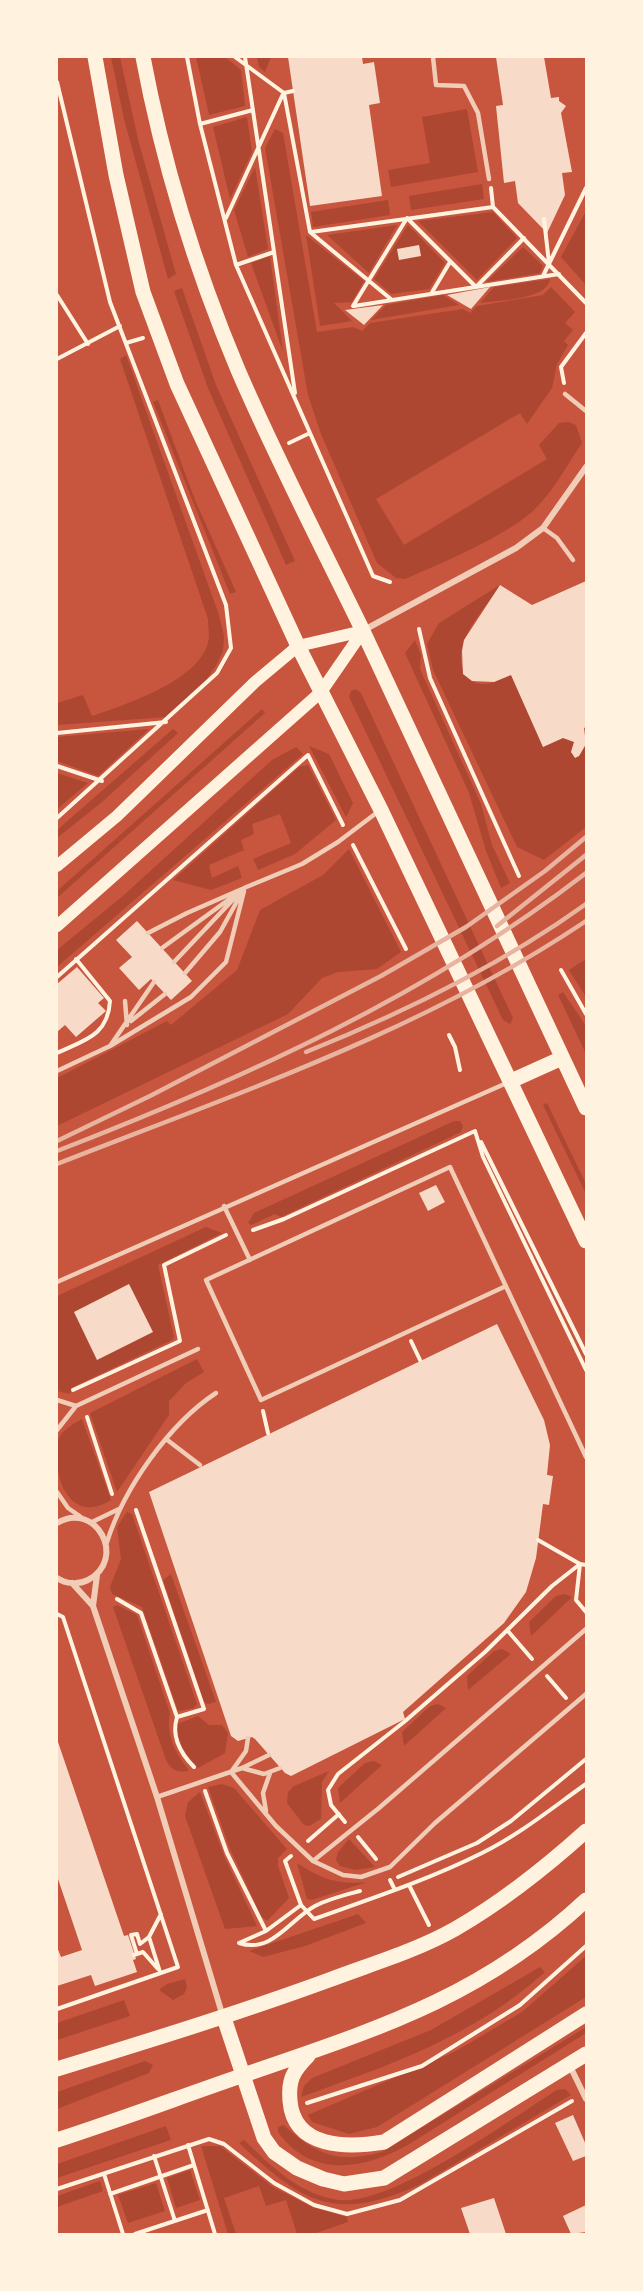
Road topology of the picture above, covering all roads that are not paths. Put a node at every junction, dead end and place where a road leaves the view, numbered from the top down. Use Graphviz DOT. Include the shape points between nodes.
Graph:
graph roads {
  1 [pos="94,57"];
  2 [pos="143,57"];
  3 [pos="433,57"];
  4 [pos="489,179"];
  5 [pos="566,394"];
  6 [pos="586,411"];
  7 [pos="586,467"];
  8 [pos="543,528"];
  9 [pos="573,560"];
  10 [pos="363,631"];
  11 [pos="298,646"];
  12 [pos="321,692"];
  13 [pos="381,810"];
  14 [pos="57,866"];
  15 [pos="244,888"];
  16 [pos="57,926"];
  17 [pos="148,933"];
  18 [pos="162,948"];
  19 [pos="174,962"];
  20 [pos="185,973"];
  21 [pos="154,982"];
  22 [pos="165,994"];
  23 [pos="126,1001"];
  24 [pos="127,1025"];
  25 [pos="110,1046"];
  26 [pos="562,1058"];
  27 [pos="57,1071"];
  28 [pos="511,1081"];
  29 [pos="586,1108"];
  30 [pos="224,1206"];
  31 [pos="586,1241"];
  32 [pos="250,1260"];
  33 [pos="57,1282"];
  34 [pos="506,1286"];
  35 [pos="198,1349"];
  36 [pos="216,1393"];
  37 [pos="57,1400"];
  38 [pos="76,1406"];
  39 [pos="57,1430"];
  40 [pos="166,1439"];
  41 [pos="586,1457"];
  42 [pos="200,1465"];
  43 [pos="57,1492"];
  44 [pos="119,1509"];
  45 [pos="81,1517"];
  46 [pos="92,1522"];
  47 [pos="57,1523"];
  48 [pos="106,1542"];
  49 [pos="97,1575"];
  50 [pos="57,1578"];
  51 [pos="72,1583"];
  52 [pos="93,1606"];
  53 [pos="586,1629"];
  54 [pos="586,1694"];
  55 [pos="248,1738"];
  56 [pos="269,1755"];
  57 [pos="242,1768"];
  58 [pos="280,1768"];
  59 [pos="231,1772"];
  60 [pos="270,1773"];
  61 [pos="157,1797"];
  62 [pos="266,1814"];
  63 [pos="586,1831"];
  64 [pos="313,1861"];
  65 [pos="586,1899"];
  66 [pos="586,2014"];
  67 [pos="224,2018"];
  68 [pos="313,2052"];
  69 [pos="586,2054"];
  70 [pos="570,2065"];
  71 [pos="57,2069"];
  72 [pos="241,2076"];
  73 [pos="586,2099"];
  74 [pos="57,2140"];
  1 -- 11 [label="main road" via="143,292 177,384"];
  2 -- 10 [label="main road" via="175,191 208,291 273,449"];
  3 -- 4 [label="lane" via="436,85 464,86 478,113"];
  5 -- 6 [label="lane"];
  7 -- 8 [label="street"];
  8 -- 9 [label="lane"];
  8 -- 10 [label="street" via="516,548"];
  10 -- 11 [label="main road"];
  10 -- 12 [label="main road"];
  10 -- 26 [label="main road"];
  11 -- 12 [label="main road"];
  11 -- 14 [label="main road" via="255,682 117,816"];
  12 -- 13 [label="main road"];
  12 -- 16 [label="main road"];
  13 -- 15 [label="lane" via="302,864"];
  13 -- 28 [label="main road"];
  15 -- 17 [label="lane"];
  15 -- 18 [label="lane"];
  15 -- 19 [label="lane"];
  15 -- 20 [label="lane" via="220,932"];
  15 -- 25 [label="lane" via="226,962 191,997"];
  21 -- 24 [label="lane"];
  22 -- 24 [label="lane"];
  23 -- 24 [label="lane"];
  24 -- 25 [label="lane"];
  25 -- 27 [label="lane"];
  26 -- 28 [label="main road"];
  26 -- 29 [label="main road"];
  28 -- 30 [label="lane"];
  28 -- 31 [label="main road"];
  30 -- 32 [label="lane"];
  30 -- 33 [label="lane"];
  32 -- 34 [label="lane" via="450,1167"];
  32 -- 34 [label="lane" via="206,1280 261,1401"];
  34 -- 41 [label="lane"];
  35 -- 38 [label="lane"];
  36 -- 40 [label="lane" via="195,1407"];
  37 -- 38 [label="lane"];
  38 -- 39 [label="lane"];
  40 -- 42 [label="lane"];
  40 -- 44 [label="lane"];
  43 -- 45 [label="lane" via="68,1508"];
  44 -- 46 [label="lane"];
  44 -- 48 [label="lane"];
  45 -- 46 [label="street"];
  45 -- 47 [label="street"];
  46 -- 48 [label="street"];
  48 -- 49 [label="street" via="104,1565"];
  49 -- 51 [label="street" via="85,1582"];
  49 -- 52 [label="street"];
  50 -- 51 [label="street"];
  51 -- 52 [label="street"];
  52 -- 61 [label="street"];
  53 -- 64 [label="lane"];
  54 -- 64 [label="lane" via="385,1869 361,1876 343,1875"];
  55 -- 59 [label="lane" via="246,1751"];
  56 -- 57 [label="lane"];
  57 -- 59 [label="lane"];
  57 -- 60 [label="lane"];
  58 -- 60 [label="lane"];
  59 -- 61 [label="lane"];
  59 -- 62 [label="lane"];
  60 -- 62 [label="lane" via="263,1793"];
  61 -- 67 [label="street"];
  62 -- 64 [label="lane"];
  63 -- 67 [label="main road" via="493,1904 435,1939"];
  65 -- 68 [label="main road" via="556,1927 478,1982 440,2002"];
  66 -- 68 [label="main road" via="384,2142 354,2147 305,2134 290,2109 291,2075"];
  67 -- 71 [label="main road"];
  67 -- 72 [label="main road"];
  68 -- 72 [label="main road"];
  69 -- 70 [label="main road"];
  70 -- 72 [label="main road" via="384,2178 344,2184 297,2168 274,2152 256,2121"];
  70 -- 73 [label="street"];
  72 -- 74 [label="main road"];
}
